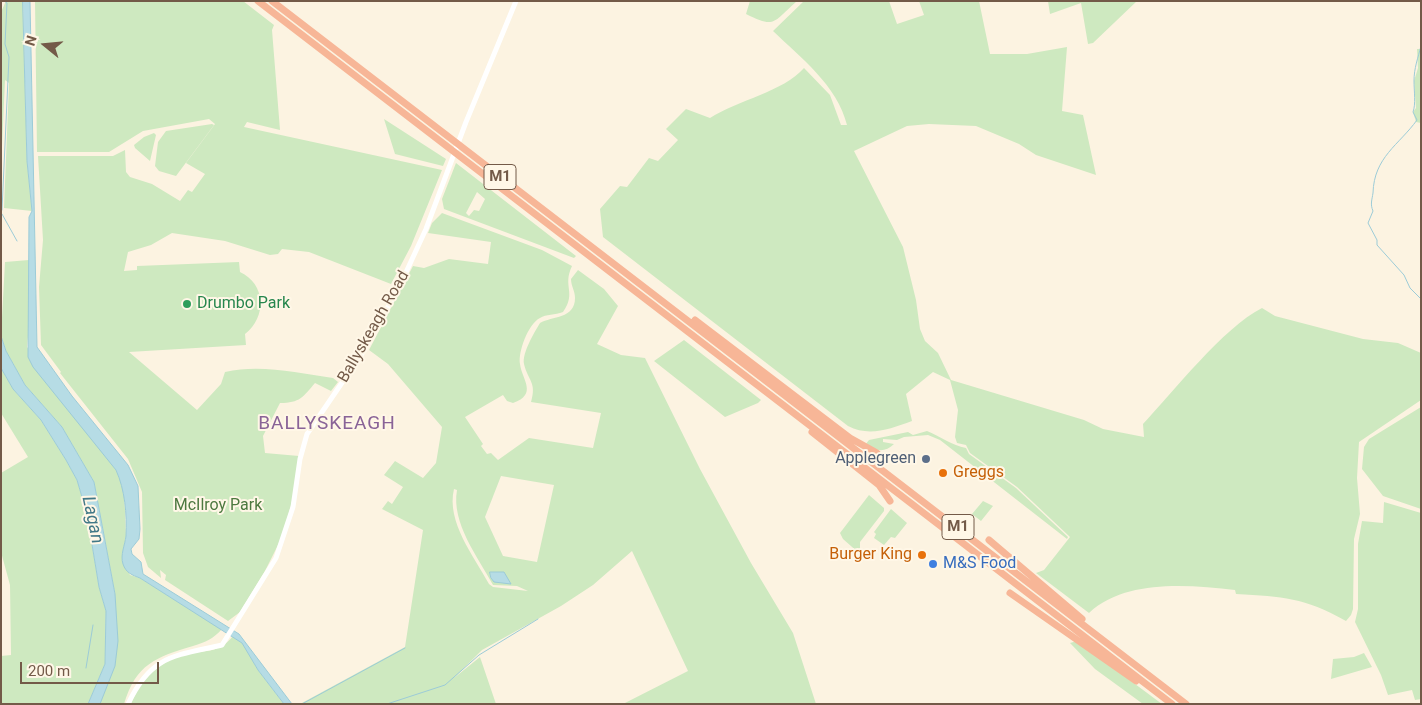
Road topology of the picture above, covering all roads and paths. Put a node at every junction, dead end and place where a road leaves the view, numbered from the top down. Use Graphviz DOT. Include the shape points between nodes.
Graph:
graph roads {
  1 [pos="258,1"];
  2 [pos="272,1"];
  3 [pos="516,1"];
  4 [pos="634,280"];
  5 [pos="703,343"];
  6 [pos="877,453"];
  7 [pos="890,501"];
  8 [pos="989,540"];
  9 [pos="1010,593"];
  10 [pos="1123,656"];
  11 [pos="128,704"];
  12 [pos="1171,704"];
  13 [pos="1186,704"];
  1 -- 5 [label="highway, M1"];
  2 -- 4 [label="highway, M1"];
  3 -- 11 [label="main road, Ballyskeagh Road" via="402,282 365,349 307,434 293,508 270,570 222,644 154,666 144,674"];
  4 -- 6 [label="highway" via="697,322 850,438"];
  4 -- 10 [label="highway, M1"];
  5 -- 7 [label="highway" via="879,485"];
  5 -- 12 [label="highway, M1"];
  8 -- 10 [label="highway"];
  9 -- 12 [label="highway"];
  10 -- 13 [label="highway, M1"];
}
